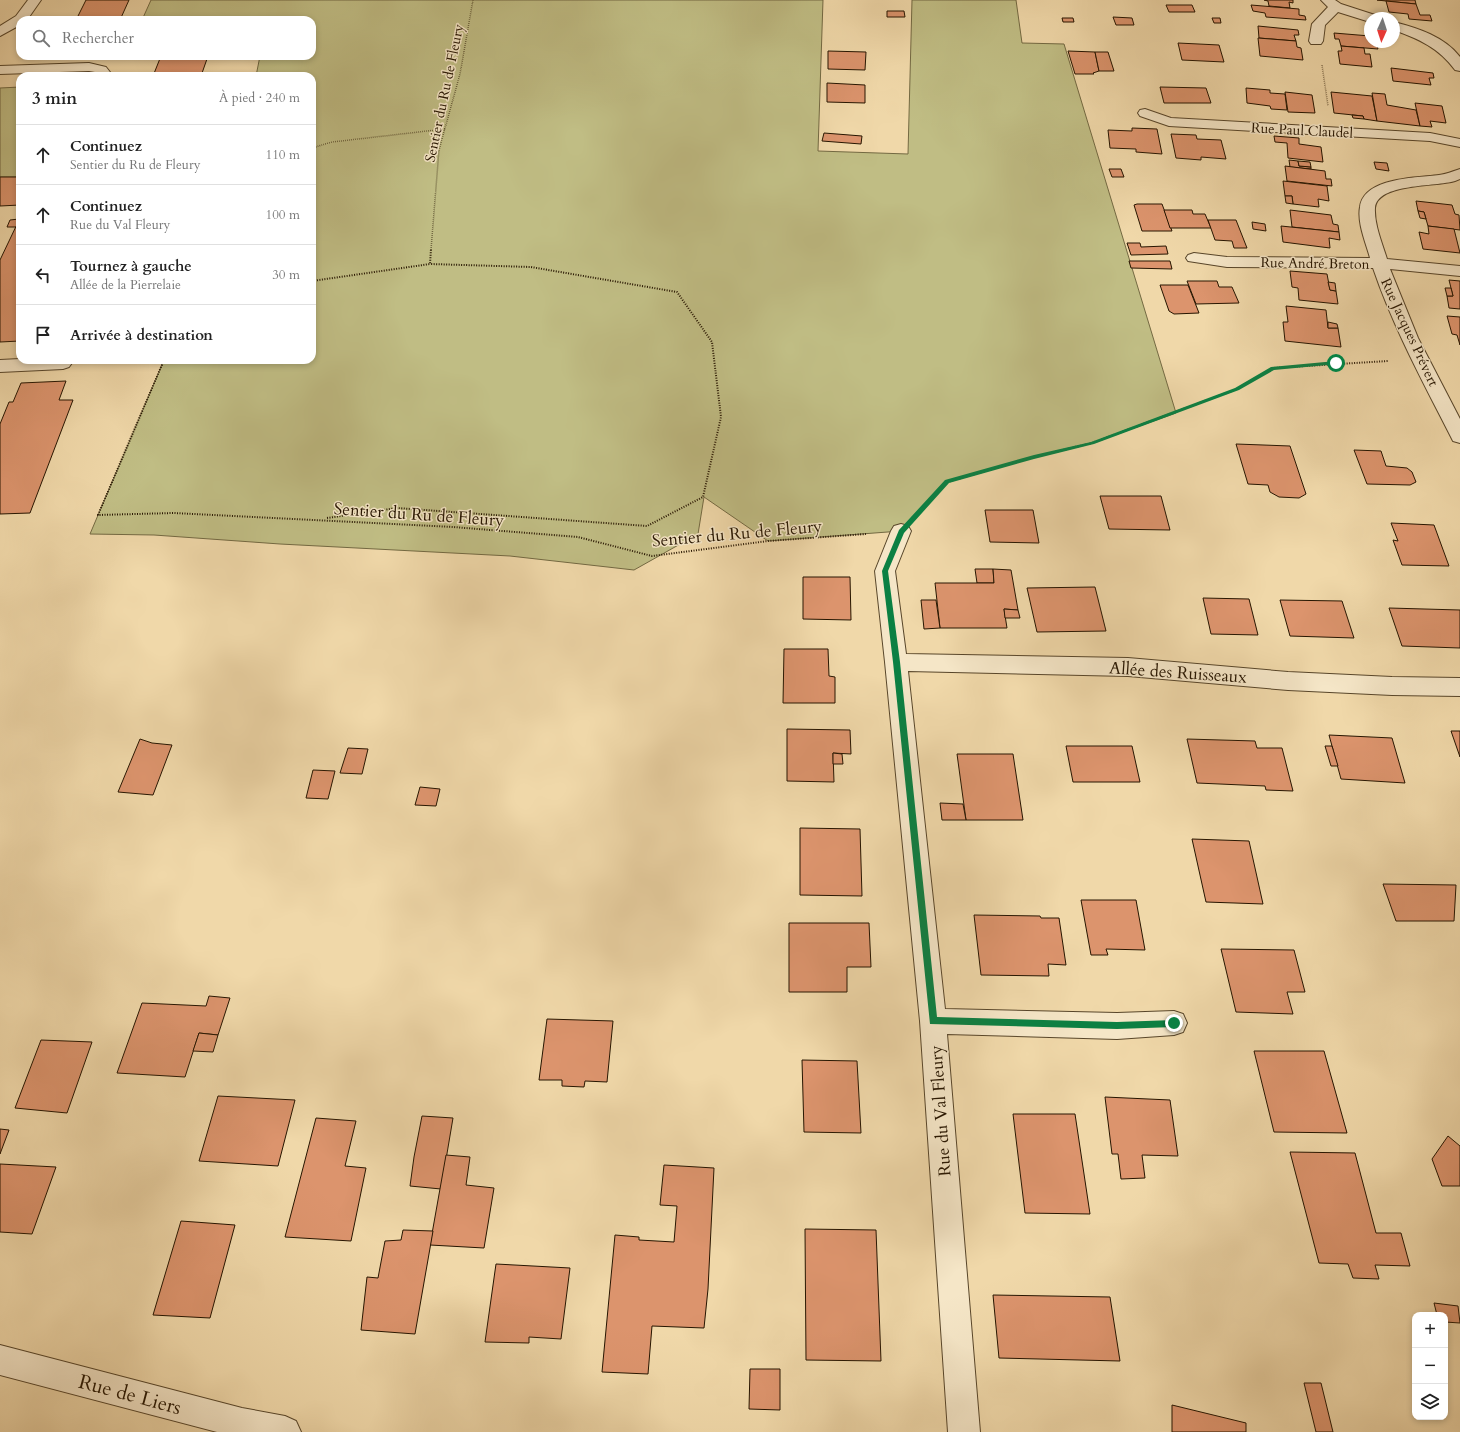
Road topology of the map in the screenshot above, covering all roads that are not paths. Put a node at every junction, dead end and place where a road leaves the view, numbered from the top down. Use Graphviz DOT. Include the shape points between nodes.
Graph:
graph roads {
  1 [pos="35,0"];
  2 [pos="1332,4"];
  3 [pos="24,16"];
  4 [pos="1364,16"];
  5 [pos="16,22"];
  6 [pos="1400,28"];
  7 [pos="0,32"];
  8 [pos="1316,41"];
  9 [pos="1460,67"];
  10 [pos="0,70"];
  11 [pos="104,72"];
  12 [pos="1145,113"];
  13 [pos="1460,143"];
  14 [pos="1460,174"];
  15 [pos="1194,258"];
  16 [pos="1378,263"];
  17 [pos="1460,271"];
  18 [pos="42,364"];
  19 [pos="0,366"];
  20 [pos="1460,437"];
  21 [pos="901,532"];
  22 [pos="896,662"];
  23 [pos="1460,687"];
  24 [pos="933,1021"];
  25 [pos="1174,1023"];
  26 [pos="0,1360"];
  27 [pos="284,1432"];
  28 [pos="964,1432"];
  1 -- 3 [label="street"];
  2 -- 4 [label="street"];
  2 -- 8 [label="street" via="1319,24"];
  5 -- 7 [label="street"];
  6 -- 9 [label="street" via="1439,45 1452,55"];
  10 -- 11 [label="street" via="89,67"];
  12 -- 13 [label="street, Rue Paul Claudel" via="1169,122 1430,137"];
  14 -- 16 [label="street, Rue Jacques Prévert" via="1446,179 1394,186 1380,191 1369,202 1367,214"];
  15 -- 16 [label="street, Rue André Breton" via="1227,262"];
  16 -- 17 [label="street, Rue André Breton"];
  16 -- 20 [label="street, Rue Jacques Prévert" via="1395,308"];
  18 -- 19 [label="street"];
  21 -- 22 [label="street, Rue du Val Fleury" via="885,571"];
  22 -- 23 [label="street, Allée des Ruisseaux" via="1128,667 1288,680"];
  22 -- 24 [label="street, Rue du Val Fleury"];
  24 -- 25 [label="street" via="1117,1026"];
  24 -- 28 [label="street, Rue du Val Fleury"];
  26 -- 27 [label="street, Rue de Liers" via="242,1424"];
}
